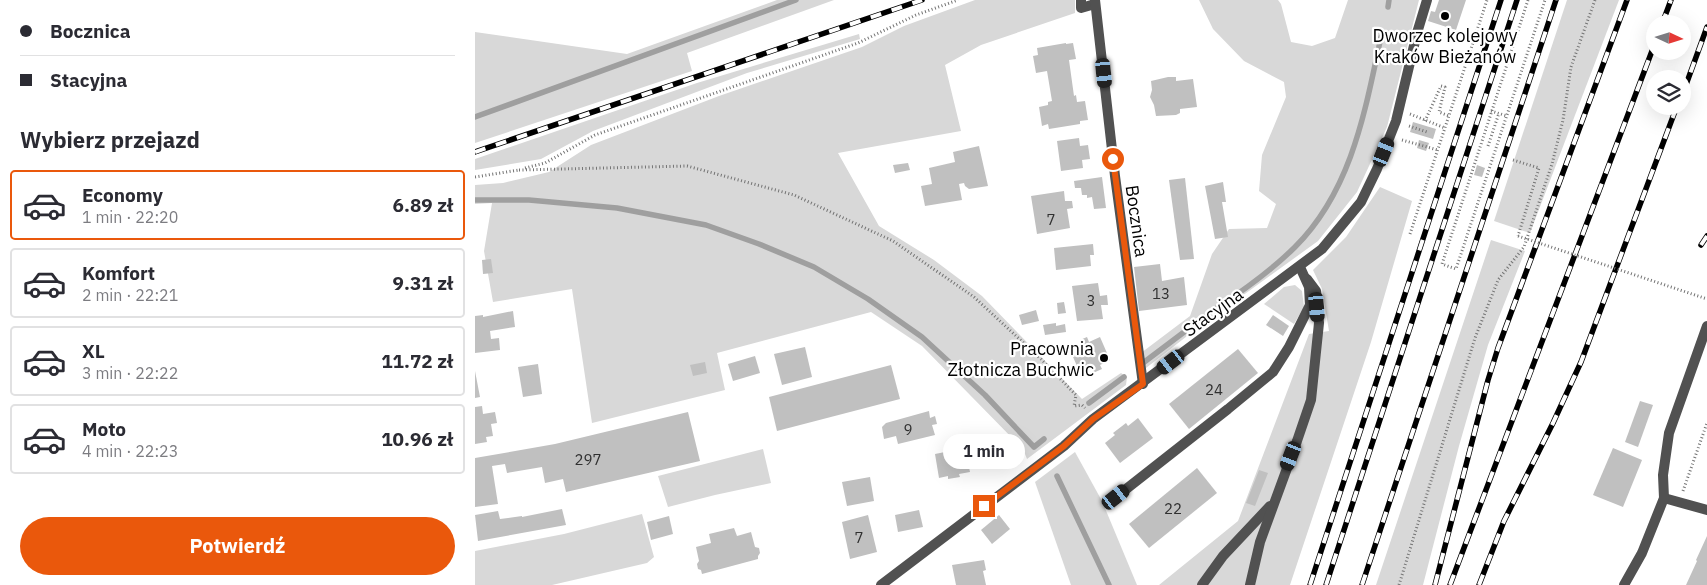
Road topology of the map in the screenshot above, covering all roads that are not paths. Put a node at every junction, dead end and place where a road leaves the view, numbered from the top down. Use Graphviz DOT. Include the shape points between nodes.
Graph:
graph roads {
  1 [pos="1081,0"];
  2 [pos="1427,0"];
  3 [pos="1095,2"];
  4 [pos="1300,267"];
  5 [pos="1307,279"];
  6 [pos="1707,326"];
  7 [pos="1143,384"];
  8 [pos="1116,497"];
  9 [pos="1664,498"];
  10 [pos="1274,501"];
  11 [pos="1707,510"];
  12 [pos="881,585"];
  13 [pos="1202,585"];
  14 [pos="1250,585"];
  15 [pos="1624,585"];
  1 -- 3 [label="street, Bocznica" via="1081,8"];
  2 -- 4 [label="street, Stacyjna" via="1396,121 1377,169 1361,202 1322,250"];
  3 -- 7 [label="street, Bocznica"];
  4 -- 5 [label="street"];
  4 -- 7 [label="street, Stacyjna"];
  5 -- 8 [label="street" via="1310,294 1307,315 1273,372"];
  5 -- 10 [label="street" via="1316,291 1319,323 1311,400"];
  6 -- 9 [label="street" via="1669,433 1663,475"];
  7 -- 12 [label="street, Stacyjna" via="1093,419 1058,450"];
  9 -- 11 [label="street"];
  9 -- 15 [label="street" via="1642,553"];
  10 -- 13 [label="street" via="1223,556"];
  10 -- 14 [label="street"];
}
